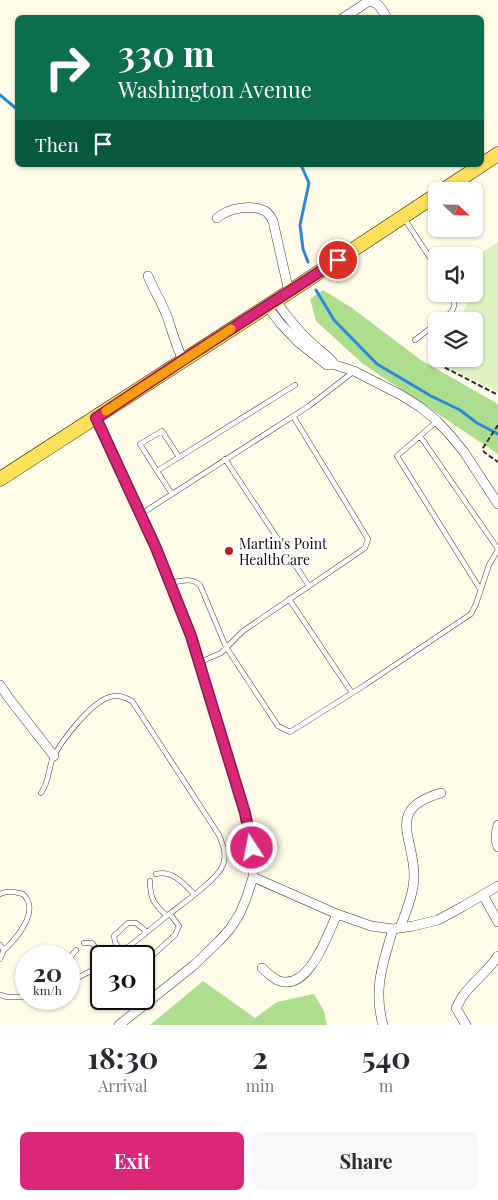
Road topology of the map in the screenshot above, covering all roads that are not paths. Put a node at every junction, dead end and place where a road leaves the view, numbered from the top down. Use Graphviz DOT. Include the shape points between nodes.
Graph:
graph roads {
  1 [pos="347,15"];
  2 [pos="385,15"];
  3 [pos="498,154"];
  4 [pos="484,163"];
  5 [pos="478,167"];
  6 [pos="455,182"];
  7 [pos="428,200"];
  8 [pos="403,217"];
  9 [pos="217,218"];
  10 [pos="428,255"];
  11 [pos="148,276"];
  12 [pos="289,292"];
  13 [pos="271,304"];
  14 [pos="428,330"];
  15 [pos="415,340"];
  16 [pos="183,360"];
  17 [pos="354,371"];
  18 [pos="295,385"];
  19 [pos="292,416"];
  20 [pos="96,418"];
  21 [pos="437,421"];
  22 [pos="420,436"];
  23 [pos="179,457"];
  24 [pos="225,459"];
  25 [pos="157,471"];
  26 [pos="0,479"];
  27 [pos="172,494"];
  28 [pos="498,504"];
  29 [pos="141,514"];
  30 [pos="498,550"];
  31 [pos="171,583"];
  32 [pos="309,586"];
  33 [pos="480,589"];
  34 [pos="289,599"];
  35 [pos="226,648"];
  36 [pos="200,662"];
  37 [pos="0,685"];
  38 [pos="352,693"];
  39 [pos="8,697"];
  40 [pos="0,703"];
  41 [pos="54,756"];
  42 [pos="41,792"];
  43 [pos="441,794"];
  44 [pos="498,825"];
  45 [pos="498,847"];
  46 [pos="156,874"];
  47 [pos="253,876"];
  48 [pos="150,881"];
  49 [pos="498,886"];
  50 [pos="0,894"];
  51 [pos="194,894"];
  52 [pos="483,895"];
  53 [pos="336,914"];
  54 [pos="168,915"];
  55 [pos="498,922"];
  56 [pos="396,929"];
  57 [pos="147,932"];
  58 [pos="84,943"];
  59 [pos="0,945"];
  60 [pos="94,945"];
  61 [pos="117,945"];
  62 [pos="131,945"];
  63 [pos="4,950"];
  64 [pos="155,953"];
  65 [pos="498,956"];
  66 [pos="0,959"];
  67 [pos="262,968"];
  68 [pos="0,995"];
  69 [pos="15,997"];
  70 [pos="120,1025"];
  71 [pos="383,1025"];
  72 [pos="466,1025"];
  1 -- 2 [label="street" via="369,0 380,6"];
  3 -- 4 [label="main road"];
  5 -- 6 [label="main road"];
  7 -- 8 [label="main road"];
  8 -- 10 [label="lane"];
  8 -- 12 [label="main road"];
  9 -- 12 [label="street" via="240,208 267,212 273,221"];
  11 -- 16 [label="street"];
  12 -- 13 [label="main road"];
  13 -- 16 [label="main road"];
  13 -- 17 [label="street" via="280,323 306,350 327,365"];
  14 -- 15 [label="lane"];
  16 -- 20 [label="main road"];
  17 -- 19 [label="lane"];
  17 -- 21 [label="street" via="402,395"];
  18 -- 23 [label="lane"];
  19 -- 24 [label="lane"];
  19 -- 32 [label="lane" via="368,539 365,548"];
  20 -- 26 [label="main road"];
  20 -- 29 [label="street"];
  21 -- 22 [label="lane"];
  21 -- 28 [label="street" via="464,452"];
  22 -- 30 [label="lane"];
  22 -- 33 [label="lane" via="397,456"];
  23 -- 25 [label="lane"];
  23 -- 25 [label="lane" via="162,431 140,444"];
  24 -- 27 [label="lane"];
  24 -- 32 [label="lane"];
  25 -- 27 [label="lane"];
  27 -- 29 [label="lane"];
  29 -- 31 [label="street"];
  30 -- 33 [label="lane"];
  31 -- 35 [label="lane" via="191,580 200,585"];
  31 -- 36 [label="street"];
  32 -- 34 [label="lane"];
  33 -- 38 [label="lane" via="471,614"];
  34 -- 35 [label="lane" via="243,631"];
  34 -- 38 [label="lane"];
  35 -- 36 [label="lane"];
  35 -- 38 [label="lane" via="278,726 290,732"];
  36 -- 47 [label="street" via="250,830"];
  37 -- 39 [label="street"];
  39 -- 40 [label="street"];
  39 -- 41 [label="street"];
  41 -- 42 [label="lane"];
  41 -- 51 [label="lane" via="70,732 101,701 122,696 132,701 223,844 225,854 220,871"];
  43 -- 56 [label="street" via="421,801 409,812 406,822 414,875 405,914"];
  44 -- 45 [label="street"];
  46 -- 51 [label="lane" via="171,875"];
  47 -- 53 [label="street"];
  47 -- 70 [label="street" via="246,899 230,929 193,966"];
  48 -- 54 [label="lane" via="152,899"];
  49 -- 52 [label="street"];
  50 -- 63 [label="lane" via="14,891 23,894 29,910 15,939"];
  51 -- 54 [label="lane"];
  52 -- 55 [label="street"];
  52 -- 56 [label="street" via="438,920"];
  53 -- 56 [label="street" via="371,926"];
  53 -- 67 [label="street" via="316,958 299,978 290,982 279,981"];
  54 -- 57 [label="lane"];
  54 -- 64 [label="lane" via="179,926 175,935"];
  56 -- 71 [label="street" via="379,982 378,999"];
  57 -- 61 [label="lane" via="136,923 128,923 114,936"];
  57 -- 62 [label="lane"];
  58 -- 60 [label="lane"];
  59 -- 63 [label="lane"];
  63 -- 66 [label="lane"];
  65 -- 72 [label="street" via="456,1008"];
  68 -- 69 [label="lane"];
}
